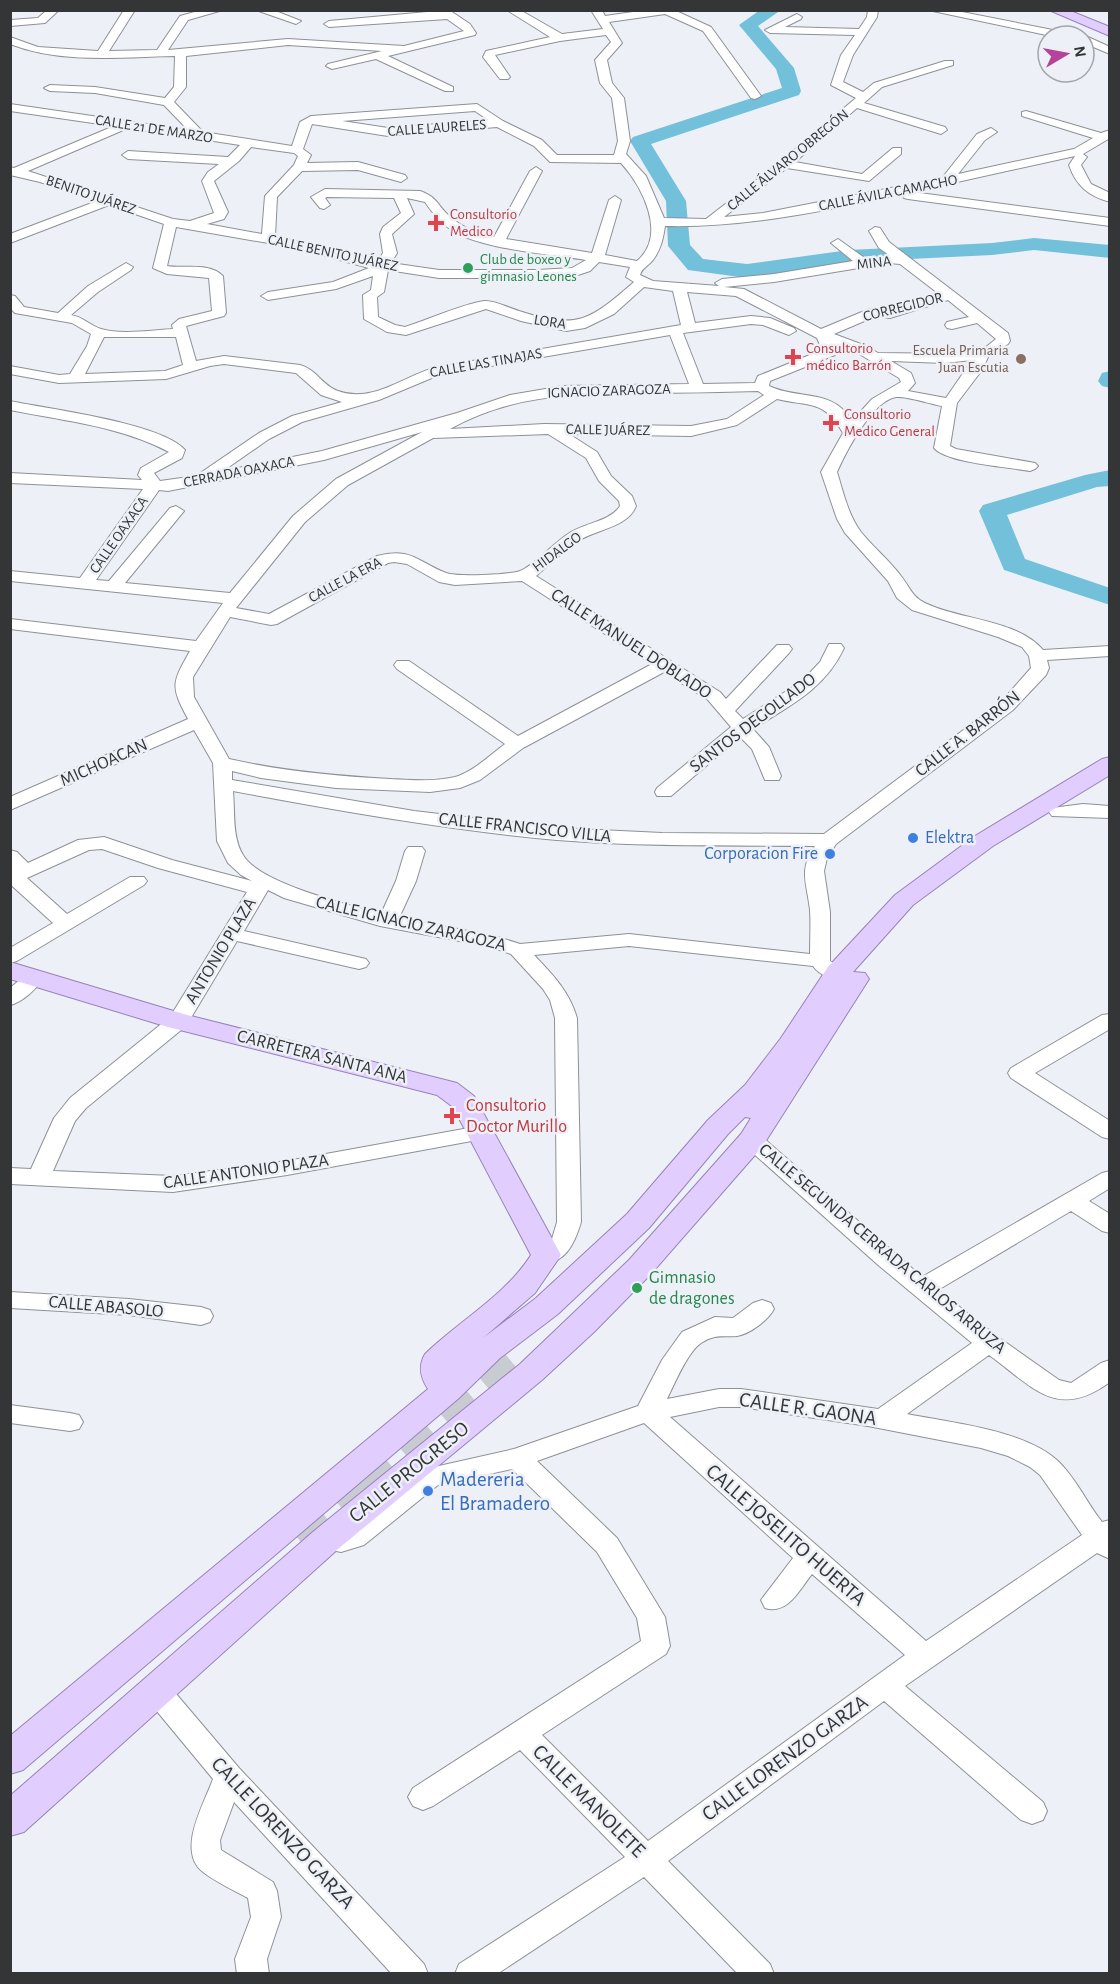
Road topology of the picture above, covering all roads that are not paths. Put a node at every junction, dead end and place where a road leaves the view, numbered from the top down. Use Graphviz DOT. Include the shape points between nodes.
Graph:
graph roads {
  1 [pos="54,10"];
  2 [pos="130,10"];
  3 [pos="218,10"];
  4 [pos="261,10"];
  5 [pos="512,10"];
  6 [pos="596,10"];
  7 [pos="873,10"];
  8 [pos="933,10"];
  9 [pos="1055,10"];
  10 [pos="447,12"];
  11 [pos="797,17"];
  12 [pos="603,20"];
  13 [pos="296,21"];
  14 [pos="10,23"];
  15 [pos="329,24"];
  16 [pos="1036,30"];
  17 [pos="609,31"];
  18 [pos="862,32"];
  19 [pos="1110,32"];
  20 [pos="560,38"];
  21 [pos="10,40"];
  22 [pos="1096,45"];
  23 [pos="176,46"];
  24 [pos="407,49"];
  25 [pos="1110,51"];
  26 [pos="101,54"];
  27 [pos="160,54"];
  28 [pos="377,55"];
  29 [pos="949,63"];
  30 [pos="332,66"];
  31 [pos="504,77"];
  32 [pos="50,88"];
  33 [pos="449,89"];
  34 [pos="755,96"];
  35 [pos="859,100"];
  36 [pos="168,102"];
  37 [pos="10,107"];
  38 [pos="30,110"];
  39 [pos="1026,114"];
  40 [pos="17,120"];
  41 [pos="316,120"];
  42 [pos="499,123"];
  43 [pos="126,125"];
  44 [pos="941,130"];
  45 [pos="991,132"];
  46 [pos="1106,135"];
  47 [pos="201,136"];
  48 [pos="248,143"];
  49 [pos="297,150"];
  50 [pos="897,151"];
  51 [pos="1079,154"];
  52 [pos="128,155"];
  53 [pos="622,159"];
  54 [pos="230,161"];
  55 [pos="785,164"];
  56 [pos="299,167"];
  57 [pos="536,171"];
  58 [pos="13,172"];
  59 [pos="401,178"];
  60 [pos="946,182"];
  61 [pos="892,192"];
  62 [pos="400,194"];
  63 [pos="1110,198"];
  64 [pos="325,199"];
  65 [pos="615,200"];
  66 [pos="108,201"];
  67 [pos="171,222"];
  68 [pos="659,222"];
  69 [pos="1110,222"];
  70 [pos="19,223"];
  71 [pos="710,223"];
  72 [pos="190,225"];
  73 [pos="37,229"];
  74 [pos="875,231"];
  75 [pos="10,239"];
  76 [pos="268,239"];
  77 [pos="498,242"];
  78 [pos="838,243"];
  79 [pos="598,256"];
  80 [pos="898,256"];
  81 [pos="858,259"];
  82 [pos="640,265"];
  83 [pos="382,266"];
  84 [pos="126,267"];
  85 [pos="641,283"];
  86 [pos="684,288"];
  87 [pos="950,295"];
  88 [pos="268,296"];
  89 [pos="859,302"];
  90 [pos="12,306"];
  91 [pos="874,312"];
  92 [pos="62,316"];
  93 [pos="980,318"];
  94 [pos="952,325"];
  95 [pos="682,329"];
  96 [pos="98,333"];
  97 [pos="181,333"];
  98 [pos="822,334"];
  99 [pos="831,349"];
  100 [pos="982,355"];
  101 [pos="876,357"];
  102 [pos="191,367"];
  103 [pos="10,370"];
  104 [pos="75,378"];
  105 [pos="698,388"];
  106 [pos="768,390"];
  107 [pos="893,392"];
  108 [pos="367,399"];
  109 [pos="950,403"];
  110 [pos="10,405"];
  111 [pos="462,416"];
  112 [pos="544,429"];
  113 [pos="432,434"];
  114 [pos="851,434"];
  115 [pos="1030,466"];
  116 [pos="10,478"];
  117 [pos="196,481"];
  118 [pos="153,487"];
  119 [pos="176,511"];
  120 [pos="10,576"];
  121 [pos="525,576"];
  122 [pos="85,583"];
  123 [pos="114,586"];
  124 [pos="230,605"];
  125 [pos="10,624"];
  126 [pos="201,647"];
  127 [pos="835,648"];
  128 [pos="783,649"];
  129 [pos="1110,651"];
  130 [pos="1038,654"];
  131 [pos="403,665"];
  132 [pos="663,666"];
  133 [pos="726,710"];
  134 [pos="197,722"];
  135 [pos="741,728"];
  136 [pos="517,744"];
  137 [pos="222,763"];
  138 [pos="1110,764"];
  139 [pos="772,776"];
  140 [pos="1110,781"];
  141 [pos="223,784"];
  142 [pos="664,792"];
  143 [pos="10,804"];
  144 [pos="1052,807"];
  145 [pos="1110,812"];
  146 [pos="829,840"];
  147 [pos="415,851"];
  148 [pos="10,856"];
  149 [pos="16,875"];
  150 [pos="136,881"];
  151 [pos="262,885"];
  152 [pos="387,922"];
  153 [pos="65,923"];
  154 [pos="232,934"];
  155 [pos="518,950"];
  156 [pos="10,957"];
  157 [pos="359,963"];
  158 [pos="829,967"];
  159 [pos="22,974"];
  160 [pos="10,999"];
  161 [pos="1110,1020"];
  162 [pos="178,1021"];
  163 [pos="767,1094"];
  164 [pos="1110,1132"];
  165 [pos="480,1133"];
  166 [pos="752,1140"];
  167 [pos="10,1176"];
  168 [pos="1110,1178"];
  169 [pos="38,1179"];
  170 [pos="1072,1200"];
  171 [pos="1110,1225"];
  172 [pos="546,1255"];
  173 [pos="922,1288"];
  174 [pos="10,1300"];
  175 [pos="762,1309"];
  176 [pos="201,1316"];
  177 [pos="989,1343"];
  178 [pos="1110,1369"];
  179 [pos="508,1372"];
  180 [pos="448,1390"];
  181 [pos="648,1412"];
  182 [pos="10,1414"];
  183 [pos="883,1419"];
  184 [pos="70,1422"];
  185 [pos="517,1458"];
  186 [pos="313,1505"];
  187 [pos="363,1510"];
  188 [pos="1105,1539"];
  189 [pos="326,1540"];
  190 [pos="810,1557"];
  191 [pos="266,1559"];
  192 [pos="775,1600"];
  193 [pos="925,1656"];
  194 [pos="885,1685"];
  195 [pos="156,1690"];
  196 [pos="522,1733"];
  197 [pos="10,1759"];
  198 [pos="10,1776"];
  199 [pos="230,1777"];
  200 [pos="423,1797"];
  201 [pos="10,1799"];
  202 [pos="1032,1811"];
  203 [pos="10,1820"];
  204 [pos="647,1859"];
  205 [pos="254,1974"];
  206 [pos="413,1974"];
  207 [pos="470,1974"];
  208 [pos="759,1974"];
  1 -- 14 [label="street" via="41,21"];
  2 -- 26 [label="street"];
  3 -- 23 [label="street" via="184,18"];
  4 -- 13 [label="street"];
  5 -- 20 [label="street"];
  6 -- 12 [label="street"];
  7 -- 18 [label="street, CALLE ÁLVARO OBREGÓN"];
  8 -- 16 [label="street"];
  9 -- 19 [label="main road"];
  10 -- 15 [label="street"];
  10 -- 24 [label="street" via="471,33"];
  11 -- 18 [label="street" via="770,30"];
  12 -- 17 [label="street"];
  12 -- 34 [label="street" via="666,11 697,24 707,29"];
  17 -- 20 [label="street"];
  17 -- 53 [label="street" via="617,42 604,55 602,69 606,83 618,98 624,141"];
  18 -- 35 [label="street, CALLE ÁLVARO OBREGÓN" via="847,55 837,82"];
  20 -- 31 [label="street" via="490,53"];
  21 -- 26 [label="street" via="36,50"];
  22 -- 25 [label="street"];
  23 -- 24 [label="street" via="288,42"];
  23 -- 27 [label="street"];
  23 -- 27 [label="street"];
  23 -- 36 [label="street" via="180,87"];
  24 -- 28 [label="street"];
  26 -- 27 [label="street"];
  28 -- 30 [label="street"];
  28 -- 33 [label="street"];
  29 -- 35 [label="street" via="878,85"];
  32 -- 36 [label="street" via="95,90"];
  35 -- 44 [label="street"];
  35 -- 55 [label="street, CALLE ÁLVARO OBREGÓN"];
  36 -- 47 [label="street"];
  37 -- 38 [label="street, CALLE 21 DE MARZO"];
  38 -- 40 [label="street"];
  38 -- 43 [label="street, CALLE 21 DE MARZO"];
  39 -- 46 [label="street"];
  41 -- 42 [label="street, CALLE LAURELES" via="388,132"];
  41 -- 42 [label="street, CALLE LAURELES" via="477,107"];
  41 -- 49 [label="street" via="306,122"];
  42 -- 53 [label="street" via="538,143 557,160"];
  43 -- 47 [label="street, CALLE 21 DE MARZO"];
  43 -- 58 [label="street"];
  45 -- 60 [label="street" via="981,137"];
  46 -- 51 [label="street, CALLE ÁVILA CAMACHO"];
  47 -- 48 [label="street, CALLE 21 DE MARZO"];
  48 -- 49 [label="street, CALLE 21 DE MARZO"];
  48 -- 54 [label="street"];
  49 -- 56 [label="street" via="305,157"];
  50 -- 55 [label="street" via="866,178"];
  51 -- 60 [label="street, CALLE ÁVILA CAMACHO"];
  51 -- 63 [label="street" via="1075,165 1080,181"];
  52 -- 54 [label="street"];
  53 -- 68 [label="street" via="640,176"];
  54 -- 72 [label="street" via="208,181 222,212"];
  55 -- 71 [label="street, CALLE ÁLVARO OBREGÓN"];
  56 -- 59 [label="street" via="358,166"];
  56 -- 76 [label="street" via="271,196"];
  57 -- 77 [label="street"];
  58 -- 66 [label="street, BENITO JUÁREZ" via="53,181"];
  60 -- 61 [label="street, CALLE ÁVILA CAMACHO"];
  61 -- 69 [label="street"];
  61 -- 71 [label="street, CALLE ÁVILA CAMACHO"];
  62 -- 64 [label="street"];
  62 -- 77 [label="street" via="429,199 456,228"];
  62 -- 83 [label="street" via="408,214 388,230 389,258"];
  65 -- 79 [label="street"];
  66 -- 67 [label="street, BENITO JUÁREZ"];
  66 -- 73 [label="street"];
  67 -- 72 [label="street, CALLE BENITO JUÁREZ"];
  67 -- 97 [label="street" via="160,268 216,276 219,313 180,322"];
  68 -- 71 [label="street, CALLE ÁVILA CAMACHO"];
  68 -- 82 [label="street" via="656,244"];
  70 -- 73 [label="street"];
  72 -- 76 [label="street, CALLE BENITO JUÁREZ"];
  73 -- 75 [label="street"];
  74 -- 80 [label="street"];
  76 -- 83 [label="street, CALLE BENITO JUÁREZ"];
  77 -- 79 [label="street"];
  78 -- 81 [label="street"];
  79 -- 82 [label="street"];
  79 -- 83 [label="street, CALLE BENITO JUÁREZ" via="578,271 538,274 439,274"];
  80 -- 81 [label="street, MINA"];
  80 -- 87 [label="street, MINA"];
  81 -- 86 [label="street, MINA"];
  82 -- 85 [label="street" via="633,277"];
  83 -- 85 [label="street, LORA" via="377,292 370,296 371,319 399,331 482,305 556,327 573,326 609,311"];
  83 -- 88 [label="street" via="336,286"];
  84 -- 92 [label="street"];
  85 -- 86 [label="street"];
  86 -- 95 [label="street"];
  86 -- 98 [label="street" via="739,292"];
  87 -- 91 [label="street, CORREGIDOR" via="890,314"];
  87 -- 93 [label="street, MINA"];
  89 -- 91 [label="street"];
  90 -- 92 [label="street"];
  91 -- 98 [label="street, CORREGIDOR"];
  92 -- 96 [label="street"];
  93 -- 94 [label="street"];
  93 -- 100 [label="street, MINA" via="1003,336 1003,341"];
  95 -- 99 [label="street, CALLE LAS TINAJAS" via="759,319"];
  95 -- 105 [label="street"];
  95 -- 108 [label="street, CALLE LAS TINAJAS" via="423,374 388,394"];
  96 -- 97 [label="street"];
  96 -- 104 [label="street"];
  97 -- 102 [label="street"];
  98 -- 99 [label="street"];
  98 -- 101 [label="street"];
  99 -- 106 [label="street" via="827,355 763,379"];
  100 -- 101 [label="street" via="931,359"];
  100 -- 109 [label="street"];
  101 -- 107 [label="street" via="906,375 908,382 903,389"];
  102 -- 104 [label="street, CALLE LAS TINAJAS" via="166,375"];
  102 -- 108 [label="street, CALLE LAS TINAJAS" via="224,360 294,368 310,373 317,386 330,394"];
  103 -- 104 [label="street, CALLE LAS TINAJAS"];
  105 -- 106 [label="street, IGNACIO ZARAGOZA"];
  105 -- 111 [label="street, IGNACIO ZARAGOZA" via="549,391 510,399"];
  106 -- 112 [label="street, CALLE JUÁREZ" via="732,422 698,430"];
  106 -- 114 [label="street, IGNACIO ZARAGOZA" via="826,403 844,419"];
  107 -- 109 [label="street"];
  107 -- 114 [label="street" via="876,404"];
  108 -- 117 [label="street" via="297,419"];
  109 -- 115 [label="street" via="942,448"];
  110 -- 118 [label="street" via="108,423 153,437 177,450 177,456 146,471"];
  111 -- 113 [label="street, CALLE IGNACIO ZARAGOZA"];
  111 -- 117 [label="street, CERRADA OAXACA" via="324,455"];
  112 -- 113 [label="street, CALLE JUÁREZ"];
  112 -- 121 [label="street, HIDALGO" via="592,455 607,483 626,499 628,506 622,514 575,536"];
  113 -- 124 [label="street, CALLE IGNACIO ZARAGOZA" via="380,459 326,494 299,519"];
  114 -- 130 [label="street" via="833,463 830,479 853,533 896,579 903,594 918,606 1028,643"];
  116 -- 118 [label="street, CERRADA OAXACA"];
  117 -- 118 [label="street, CERRADA OAXACA"];
  118 -- 122 [label="street, CALLE OAXACA"];
  119 -- 123 [label="street, CERRADA OAXACA"];
  120 -- 122 [label="street"];
  121 -- 124 [label="street, CALLE LA ERA" via="456,580 443,578 412,559 391,556 271,620"];
  121 -- 132 [label="street, CALLE MANUEL DOBLADO"];
  122 -- 123 [label="street"];
  123 -- 124 [label="street"];
  124 -- 126 [label="street, CALLE IGNACIO ZARAGOZA"];
  125 -- 126 [label="street"];
  126 -- 134 [label="street, CALLE IGNACIO ZARAGOZA" via="184,677 185,697"];
  127 -- 135 [label="street, SANTOS DEGOLLADO" via="817,678"];
  128 -- 133 [label="street"];
  129 -- 130 [label="street"];
  130 -- 146 [label="street, CALLE A. BARRÓN" via="1037,675 1007,706"];
  131 -- 136 [label="street"];
  132 -- 133 [label="street, CALLE MANUEL DOBLADO" via="714,696"];
  132 -- 136 [label="street"];
  133 -- 135 [label="street, CALLE MANUEL DOBLADO"];
  134 -- 137 [label="street, CALLE IGNACIO ZARAGOZA"];
  134 -- 143 [label="street, MICHOACAN"];
  135 -- 139 [label="street, CALLE MANUEL DOBLADO" via="760,747"];
  135 -- 142 [label="street, SANTOS DEGOLLADO"];
  136 -- 137 [label="street" via="473,776 430,786 307,779"];
  137 -- 141 [label="street, CALLE IGNACIO ZARAGOZA"];
  138 -- 144 [label="main road"];
  140 -- 144 [label="main road"];
  141 -- 146 [label="street, CALLE FRANCISCO VILLA" via="356,808 528,830 605,837"];
  141 -- 151 [label="street, CALLE IGNACIO ZARAGOZA" via="227,841 235,860"];
  144 -- 145 [label="street"];
  144 -- 158 [label="main road" via="984,841 904,900"];
  144 -- 163 [label="main road" via="915,910 884,942 831,1019"];
  146 -- 158 [label="street, CALLE A. BARRÓN" via="815,860 813,872"];
  147 -- 152 [label="street"];
  148 -- 149 [label="street"];
  149 -- 151 [label="street" via="85,844 104,843 165,864"];
  149 -- 153 [label="street"];
  150 -- 153 [label="street"];
  151 -- 152 [label="street, CALLE IGNACIO ZARAGOZA"];
  151 -- 154 [label="street, ANTONIO PLAZA"];
  152 -- 155 [label="street, CALLE IGNACIO ZARAGOZA" via="495,942"];
  153 -- 156 [label="street"];
  154 -- 157 [label="street"];
  154 -- 162 [label="street, ANTONIO PLAZA"];
  155 -- 158 [label="street" via="629,940"];
  155 -- 172 [label="street, CALLE IGNACIO ZARAGOZA" via="551,985 566,1018 569,1222 563,1243"];
  158 -- 163 [label="main road"];
  159 -- 160 [label="street"];
  159 -- 162 [label="main road, CARRETERA SANTA ANA"];
  161 -- 164 [label="street" via="1019,1073"];
  162 -- 165 [label="main road, CARRETERA SANTA ANA" via="447,1089 465,1102"];
  162 -- 169 [label="street, ANTONIO PLAZA" via="78,1103 65,1118"];
  163 -- 166 [label="main road, CALLE PROGRESO"];
  163 -- 179 [label="main road" via="760,1113 661,1230"];
  163 -- 180 [label="main road" via="718,1127 638,1221 547,1306 489,1350"];
  165 -- 169 [label="street, CALLE ANTONIO PLAZA" via="195,1181 157,1184"];
  165 -- 172 [label="main road, CARRETERA SANTA ANA"];
  166 -- 173 [label="street, CALLE SEGUNDA CERRADA CARLOS ARRUZA"];
  166 -- 179 [label="main road, CALLE PROGRESO" via="640,1267 583,1324"];
  167 -- 169 [label="street, CALLE ANTONIO PLAZA"];
  168 -- 170 [label="street"];
  170 -- 171 [label="street"];
  170 -- 173 [label="street"];
  172 -- 180 [label="main road, CALLE IGNACIO ZARAGOZA" via="523,1288 453,1343 436,1362 437,1377"];
  173 -- 177 [label="street, CALLE SEGUNDA CERRADA CARLOS ARRUZA"];
  174 -- 176 [label="street, CALLE ABASOLO"];
  175 -- 181 [label="street" via="738,1327 715,1326 691,1338"];
  177 -- 178 [label="street, CALLE SEGUNDA CERRADA CARLOS ARRUZA" via="1064,1392 1074,1391"];
  177 -- 183 [label="street"];
  179 -- 180 [label="main road" via="484,1397 466,1397"];
  179 -- 187 [label="main road, CALLE PROGRESO"];
  180 -- 186 [label="main road"];
  180 -- 187 [label="main road" via="440,1418 426,1436 374,1482"];
  181 -- 183 [label="street, CALLE R. GAONA" via="719,1398 741,1398"];
  181 -- 185 [label="street, CALLE R. GAONA"];
  181 -- 190 [label="street, CALLE JOSELITO HUERTA"];
  182 -- 184 [label="street"];
  183 -- 188 [label="street, CALLE R. GAONA" via="998,1442 1039,1460"];
  185 -- 189 [label="street, CALLE R. GAONA" via="430,1477 355,1538 341,1542"];
  185 -- 196 [label="street, CALLE MANOLETE" via="607,1545 651,1617 656,1646"];
  186 -- 189 [label="main road"];
  186 -- 191 [label="main road"];
  187 -- 189 [label="main road, CALLE PROGRESO"];
  188 -- 193 [label="street, CALLE LORENZO GARZA"];
  189 -- 191 [label="main road"];
  189 -- 195 [label="main road, CALLE PROGRESO"];
  190 -- 192 [label="street"];
  190 -- 193 [label="street, CALLE JOSELITO HUERTA"];
  191 -- 197 [label="main road"];
  191 -- 198 [label="main road"];
  191 -- 201 [label="main road"];
  193 -- 194 [label="street, CALLE LORENZO GARZA"];
  194 -- 202 [label="street"];
  194 -- 204 [label="street, CALLE LORENZO GARZA"];
  195 -- 199 [label="street, CALLE LORENZO GARZA"];
  195 -- 203 [label="main road, CALLE PROGRESO"];
  196 -- 200 [label="street"];
  196 -- 204 [label="street, CALLE MANOLETE"];
  199 -- 205 [label="street" via="205,1840 206,1851 211,1861 262,1891 266,1917 250,1959"];
  199 -- 206 [label="street, CALLE LORENZO GARZA"];
  204 -- 207 [label="street, CALLE LORENZO GARZA"];
  204 -- 208 [label="street, CALLE MANOLETE"];
}
